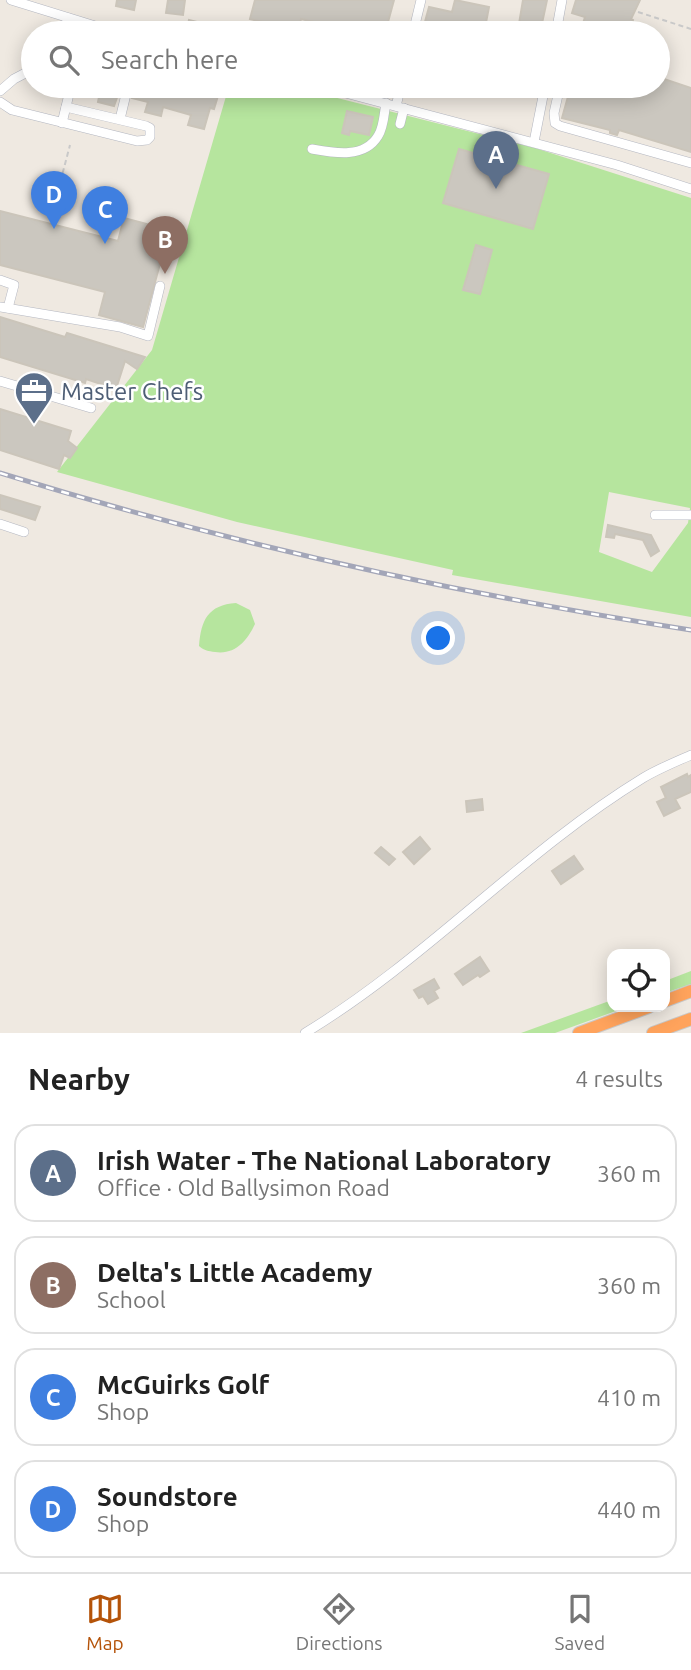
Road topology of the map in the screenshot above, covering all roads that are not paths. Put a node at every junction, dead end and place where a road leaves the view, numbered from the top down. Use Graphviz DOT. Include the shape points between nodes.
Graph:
graph roads {
  1 [pos="11,0"];
  2 [pos="421,0"];
  3 [pos="562,0"];
  4 [pos="68,18"];
  5 [pos="67,21"];
  6 [pos="78,21"];
  7 [pos="416,21"];
  8 [pos="558,21"];
  9 [pos="21,75"];
  10 [pos="0,91"];
  11 [pos="68,98"];
  12 [pos="125,98"];
  13 [pos="365,98"];
  14 [pos="397,98"];
  15 [pos="543,98"];
  16 [pos="557,98"];
  17 [pos="0,102"];
  18 [pos="395,106"];
  19 [pos="66,107"];
  20 [pos="120,119"];
  21 [pos="62,123"];
  22 [pos="400,124"];
  23 [pos="534,142"];
  24 [pos="312,149"];
  25 [pos="691,163"];
  26 [pos="691,189"];
  27 [pos="0,280"];
  28 [pos="160,286"];
  29 [pos="4,307"];
  30 [pos="0,381"];
  31 [pos="91,408"];
  32 [pos="654,515"];
  33 [pos="691,515"];
  34 [pos="0,524"];
  35 [pos="24,532"];
  36 [pos="691,755"];
  37 [pos="691,991"];
  38 [pos="670,999"];
  39 [pos="636,1012"];
  40 [pos="691,1019"];
  41 [pos="304,1033"];
  42 [pos="579,1033"];
  43 [pos="653,1033"];
  1 -- 4 [label="street"];
  2 -- 7 [label="street"];
  3 -- 8 [label="street"];
  4 -- 5 [label="street"];
  4 -- 6 [label="street"];
  9 -- 10 [label="street"];
  11 -- 19 [label="street"];
  12 -- 20 [label="street"];
  13 -- 18 [label="street"];
  14 -- 18 [label="street"];
  15 -- 23 [label="street"];
  16 -- 25 [label="street" via="554,113 560,126"];
  17 -- 21 [label="street" via="12,110"];
  18 -- 22 [label="street"];
  18 -- 23 [label="street"];
  18 -- 24 [label="street" via="371,142 346,154"];
  19 -- 20 [label="street"];
  19 -- 21 [label="street"];
  20 -- 21 [label="street" via="150,128 150,137 128,139"];
  23 -- 26 [label="street"];
  27 -- 29 [label="street" via="13,285"];
  28 -- 29 [label="street" via="148,336"];
  30 -- 31 [label="street"];
  32 -- 33 [label="street"];
  34 -- 35 [label="street"];
  36 -- 41 [label="street" via="646,776 595,809 420,952"];
  37 -- 38 [label="highway"];
  39 -- 42 [label="highway"];
  40 -- 43 [label="highway"];
}
